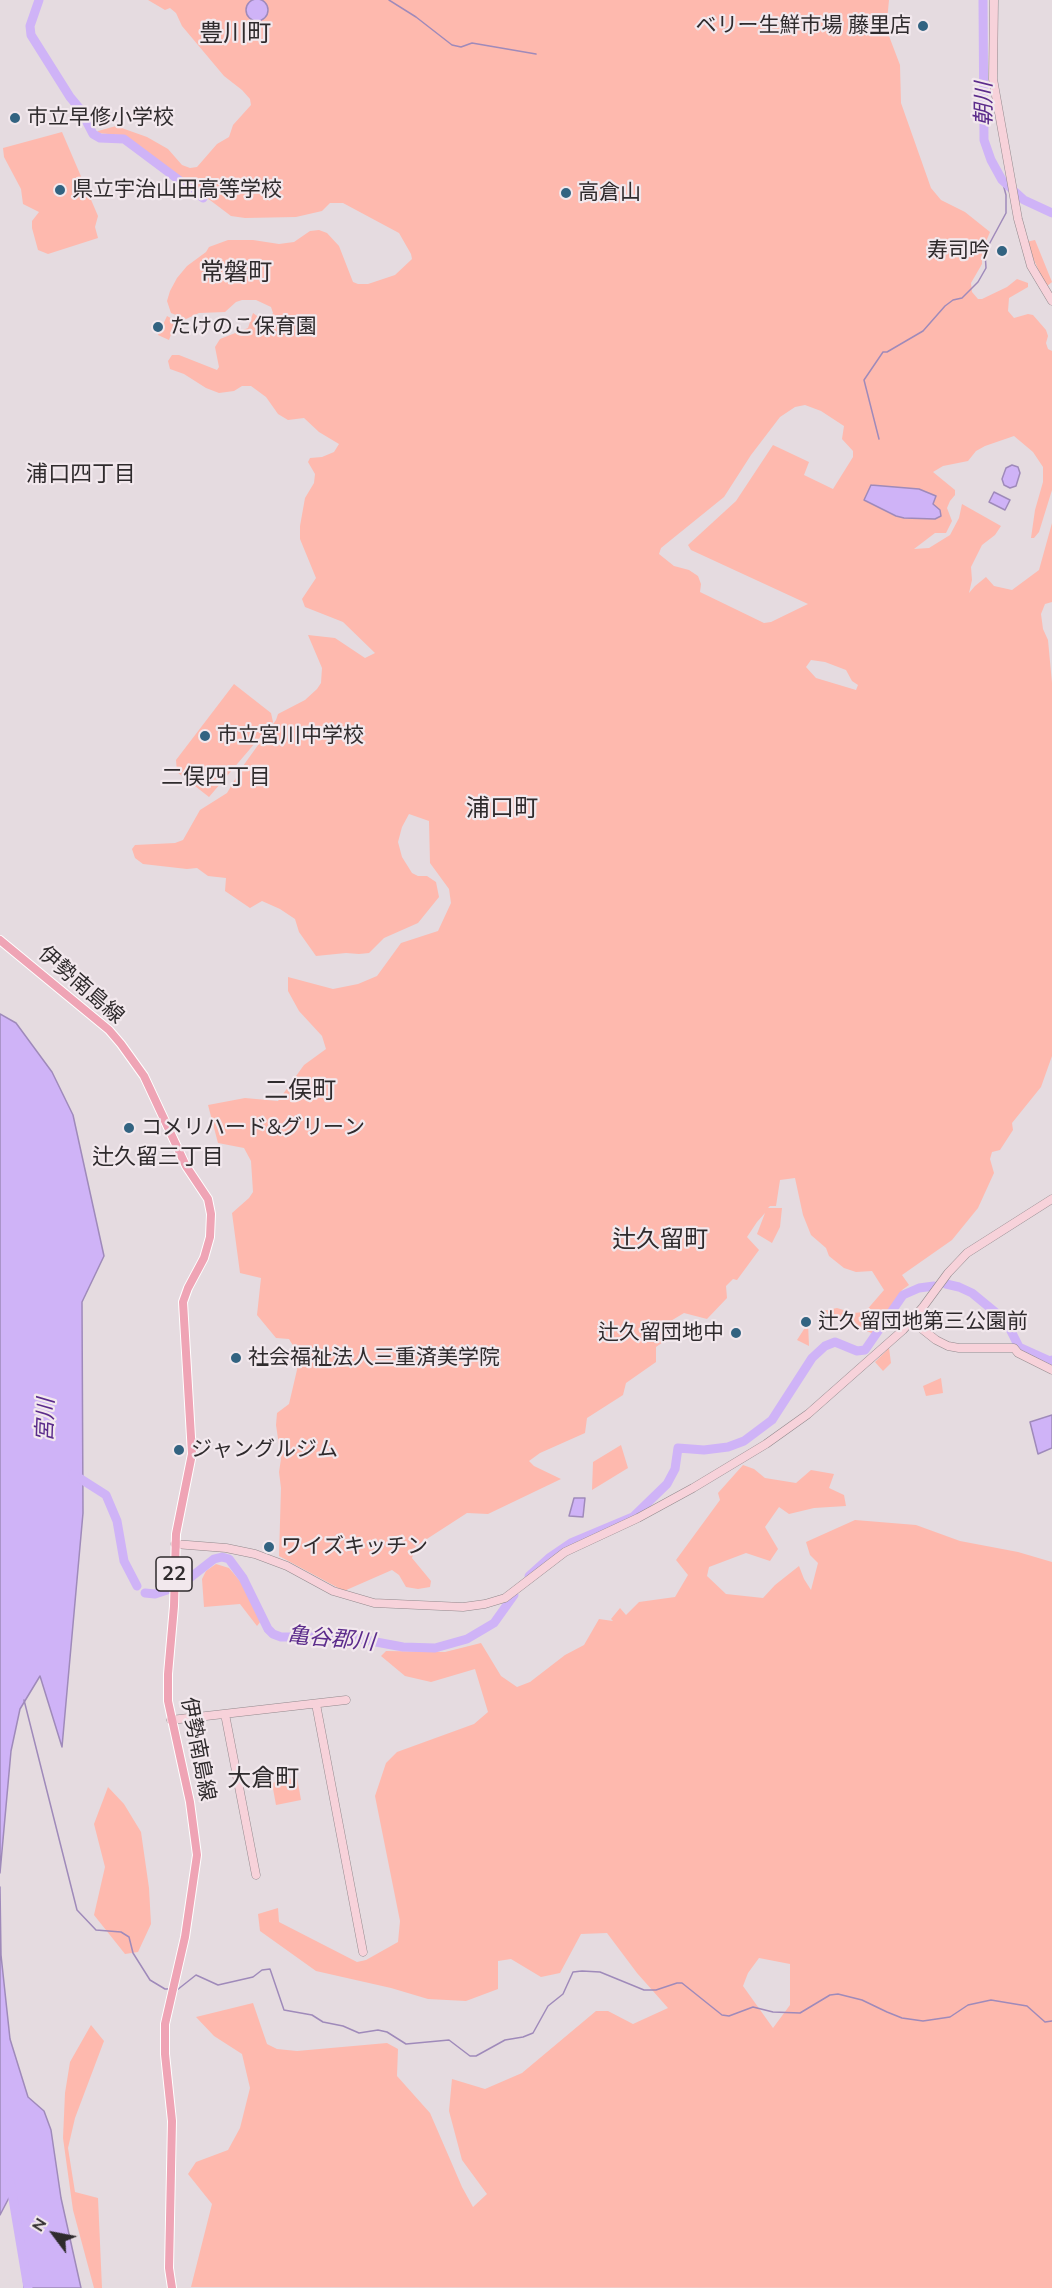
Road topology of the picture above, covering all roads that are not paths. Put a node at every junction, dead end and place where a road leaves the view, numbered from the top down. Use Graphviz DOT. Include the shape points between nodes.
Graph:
graph roads {
  1 [pos="994,0"];
  2 [pos="1052,301"];
  3 [pos="0,940"];
  4 [pos="1052,1199"];
  5 [pos="912,1321"];
  6 [pos="1052,1370"];
  7 [pos="175,1545"];
  8 [pos="346,1700"];
  9 [pos="316,1704"];
  10 [pos="225,1714"];
  11 [pos="171,1720"];
  12 [pos="256,1875"];
  13 [pos="363,1952"];
  14 [pos="172,2288"];
  1 -- 2 [label="street" via="993,79 1022,240 1031,266"];
  3 -- 7 [label="main road, 伊勢南島線 / 22" via="121,1044 144,1076 186,1166 208,1199 212,1214 210,1236 183,1302 192,1454"];
  4 -- 5 [label="street" via="967,1253"];
  5 -- 6 [label="street" via="948,1346 1014,1348"];
  5 -- 7 [label="street" via="830,1396 766,1444 644,1515 587,1537 505,1598 463,1607 361,1601 255,1554"];
  7 -- 11 [label="main road, 伊勢南島線 / 22" via="168,1674"];
  8 -- 9 [label="street"];
  9 -- 10 [label="street"];
  9 -- 13 [label="street"];
  10 -- 11 [label="street"];
  10 -- 12 [label="street"];
  11 -- 14 [label="main road, 伊勢南島線 / 22" via="190,1802 197,1855 165,2030 172,2121"];
}
